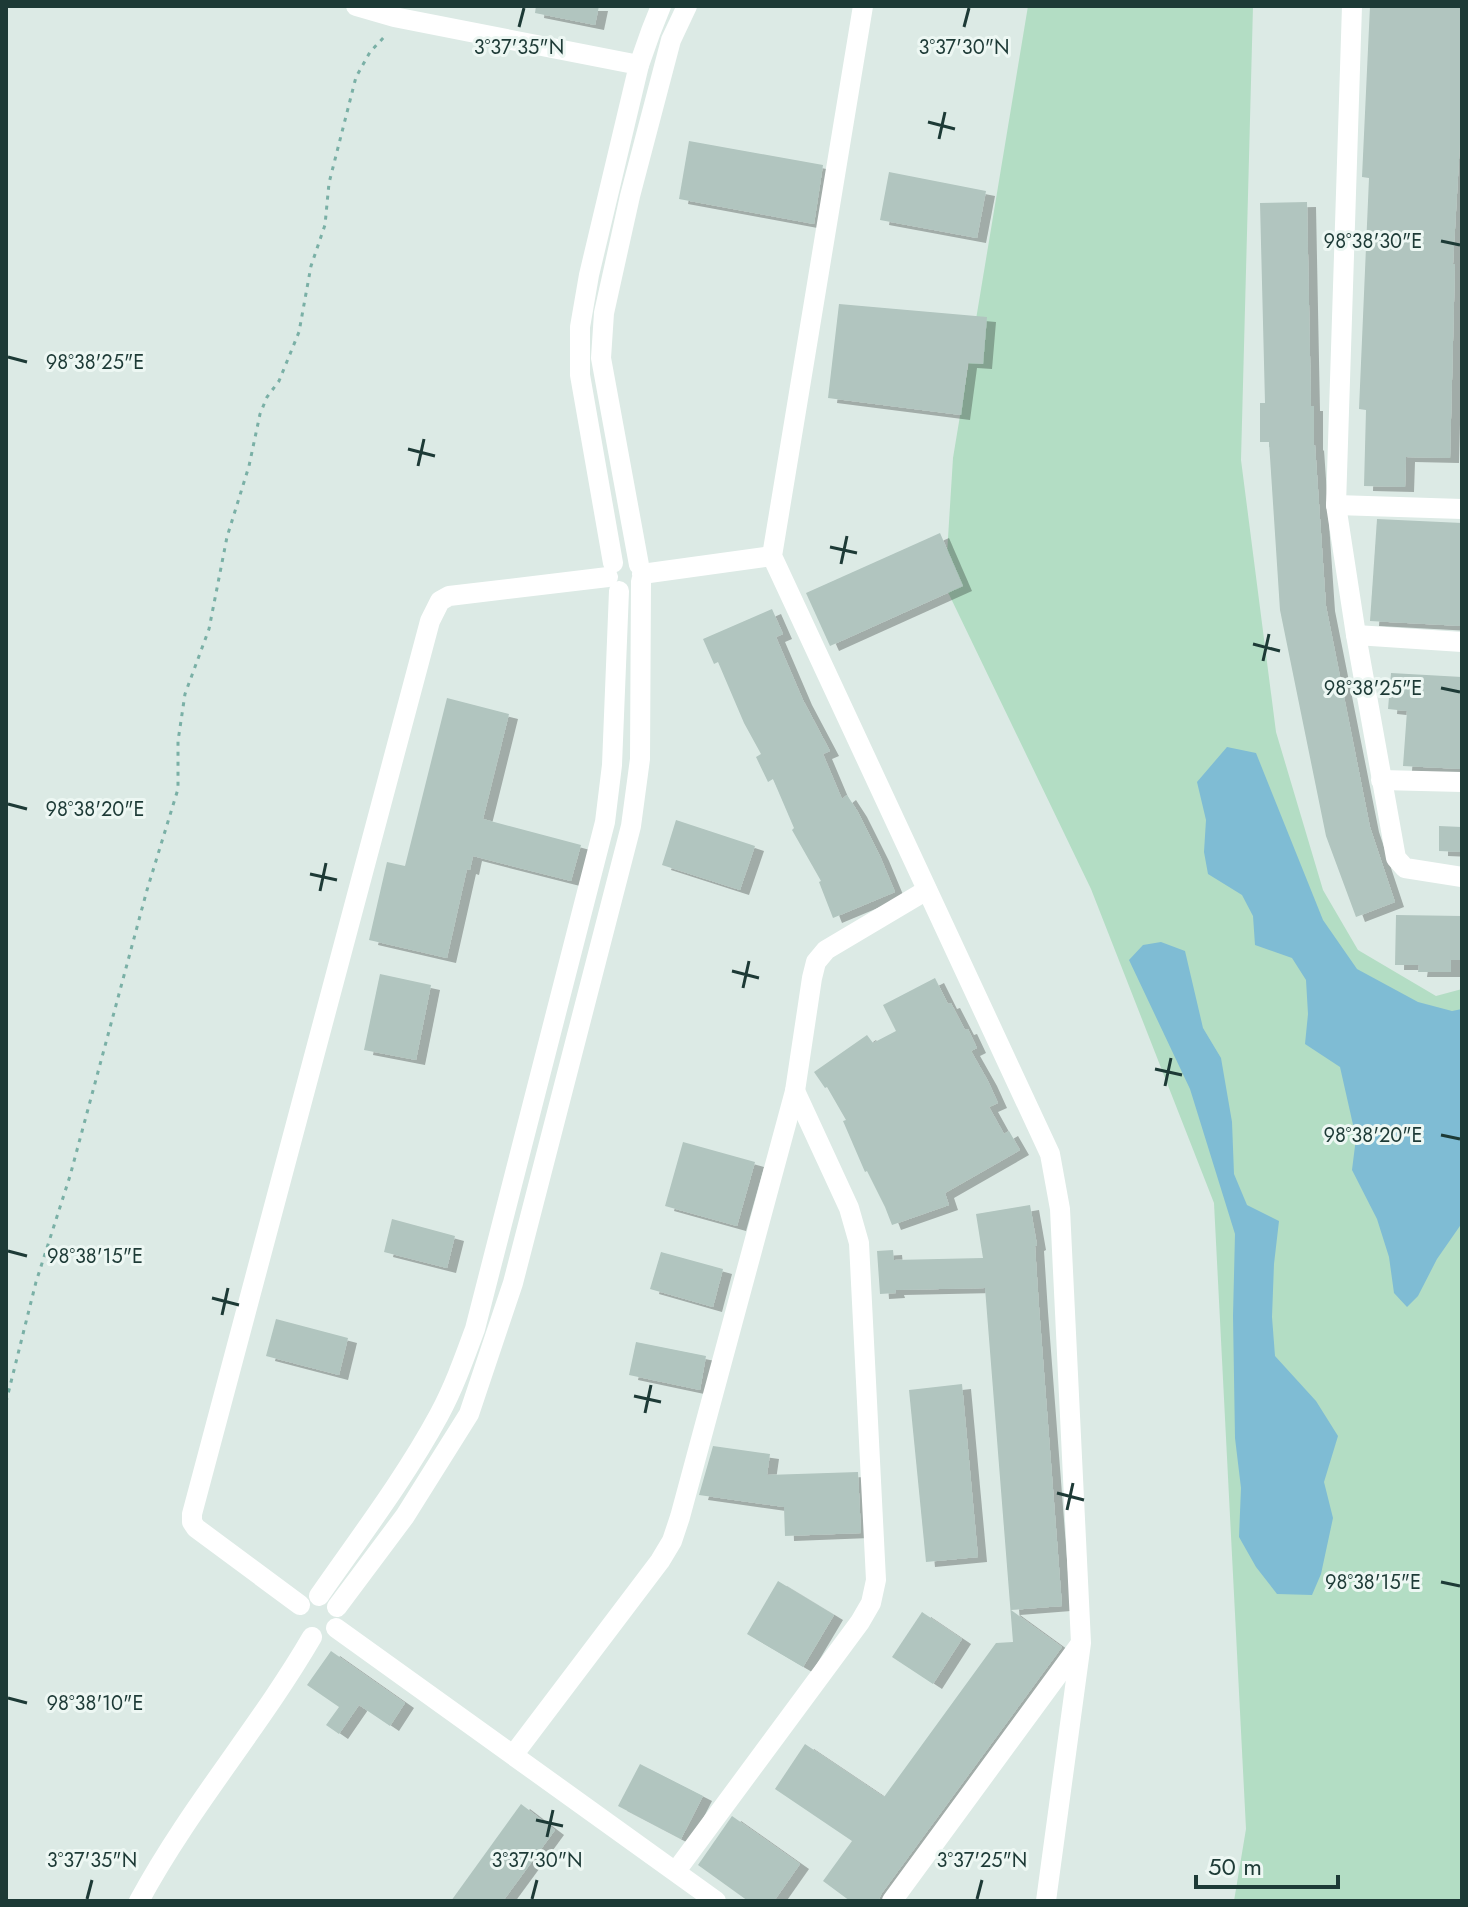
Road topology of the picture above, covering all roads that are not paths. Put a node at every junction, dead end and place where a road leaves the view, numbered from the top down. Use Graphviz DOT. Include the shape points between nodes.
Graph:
graph roads {
  1 [pos="356,6"];
  2 [pos="661,6"];
  3 [pos="687,6"];
  4 [pos="863,6"];
  5 [pos="1352,6"];
  6 [pos="639,65"];
  7 [pos="1336,505"];
  8 [pos="1462,509"];
  9 [pos="772,556"];
  10 [pos="641,573"];
  11 [pos="613,577"];
  12 [pos="1356,635"];
  13 [pos="1462,642"];
  14 [pos="1381,780"];
  15 [pos="1462,782"];
  16 [pos="1462,877"];
  17 [pos="927,890"];
  18 [pos="795,1091"];
  19 [pos="535,1093"];
  20 [pos="560,1100"];
  21 [pos="323,1609"];
  22 [pos="312,1637"];
  23 [pos="1081,1643"];
  24 [pos="514,1754"];
  25 [pos="676,1871"];
  26 [pos="139,1901"];
  27 [pos="716,1901"];
  28 [pos="892,1901"];
  29 [pos="1046,1901"];
  1 -- 6 [label="street"];
  2 -- 6 [label="street"];
  3 -- 10 [label="street" via="671,40 604,313 601,358"];
  4 -- 9 [label="street"];
  5 -- 7 [label="street"];
  6 -- 11 [label="street" via="580,327 580,375"];
  7 -- 8 [label="street"];
  7 -- 12 [label="street"];
  9 -- 10 [label="street"];
  9 -- 17 [label="street"];
  10 -- 11 [label="street" via="630,592"];
  10 -- 11 [label="street" via="629,559 617,560"];
  10 -- 20 [label="street" via="640,759 631,826"];
  11 -- 19 [label="street" via="612,765 605,822"];
  11 -- 21 [label="street" via="449,596 440,601 430,621 192,1514 196,1528"];
  12 -- 13 [label="street"];
  12 -- 14 [label="street"];
  14 -- 15 [label="street"];
  14 -- 16 [label="street" via="1396,858 1405,868"];
  17 -- 18 [label="street" via="826,950 816,962"];
  17 -- 23 [label="street" via="1050,1154 1060,1209"];
  18 -- 24 [label="street" via="672,1541"];
  18 -- 25 [label="street" via="849,1208 859,1243 876,1580 860,1622"];
  19 -- 20 [label="street"];
  19 -- 21 [label="street" via="475,1329 456,1380"];
  20 -- 21 [label="street" via="513,1283 469,1414 405,1516"];
  21 -- 22 [label="street" via="328,1636"];
  21 -- 22 [label="street" via="297,1612 299,1628"];
  21 -- 24 [label="street"];
  22 -- 26 [label="street"];
  23 -- 28 [label="street"];
  23 -- 29 [label="street"];
  24 -- 25 [label="street"];
  25 -- 27 [label="street"];
}
